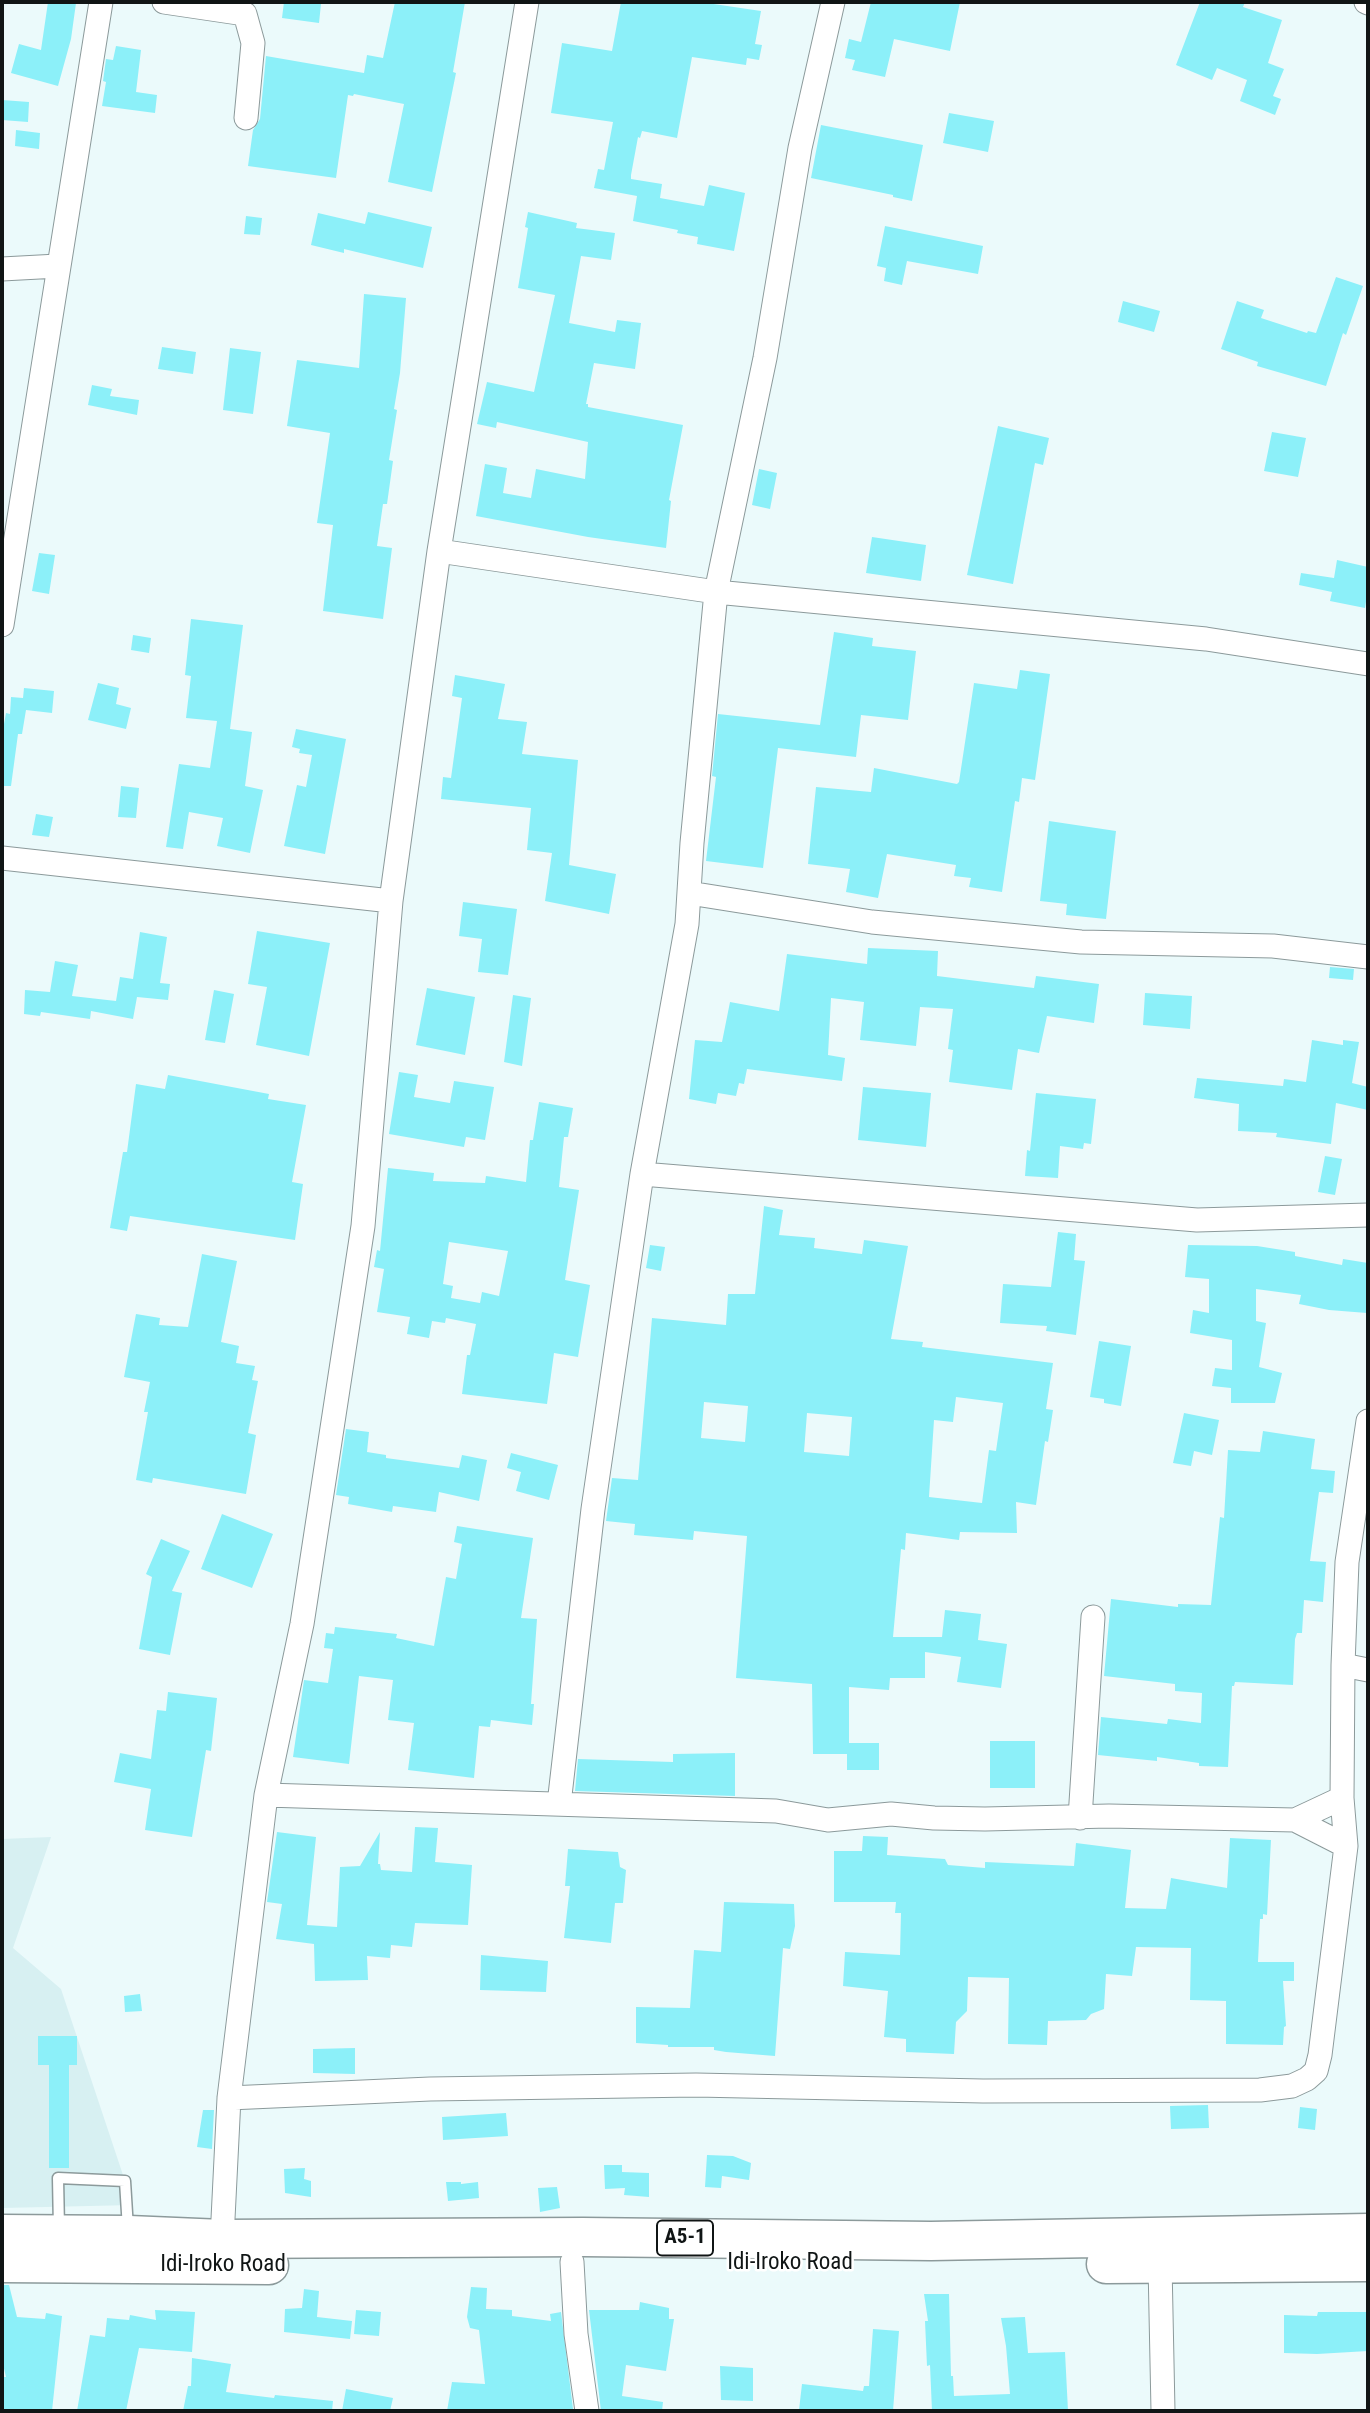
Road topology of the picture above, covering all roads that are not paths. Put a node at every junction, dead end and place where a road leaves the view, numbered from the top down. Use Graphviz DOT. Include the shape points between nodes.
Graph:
graph roads {
  1 [pos="102,2"];
  2 [pos="164,2"];
  3 [pos="527,2"];
  4 [pos="833,2"];
  5 [pos="246,118"];
  6 [pos="58,266"];
  7 [pos="2,269"];
  8 [pos="439,551"];
  9 [pos="716,592"];
  10 [pos="2,625"];
  11 [pos="1368,664"];
  12 [pos="2,858"];
  13 [pos="689,893"];
  14 [pos="391,901"];
  15 [pos="1368,957"];
  16 [pos="642,1174"];
  17 [pos="1368,1215"];
  18 [pos="1368,1421"];
  19 [pos="1093,1617"];
  20 [pos="1343,1665"];
  21 [pos="1368,1670"];
  22 [pos="266,1795"];
  23 [pos="1342,1798"];
  24 [pos="559,1804"];
  25 [pos="1080,1818"];
  26 [pos="1295,1820"];
  27 [pos="1346,1846"];
  28 [pos="229,2098"];
  29 [pos="1368,2233"];
  30 [pos="2,2234"];
  31 [pos="60,2234"];
  32 [pos="129,2235"];
  33 [pos="222,2239"];
  34 [pos="572,2262"];
  35 [pos="1368,2262"];
  36 [pos="2,2263"];
  37 [pos="1160,2264"];
  38 [pos="587,2411"];
  39 [pos="1163,2411"];
  1 -- 6 [label="street"];
  2 -- 5 [label="street" via="245,14 254,43"];
  3 -- 8 [label="street"];
  4 -- 9 [label="street" via="800,148 765,358"];
  6 -- 7 [label="street"];
  6 -- 10 [label="street"];
  8 -- 9 [label="street"];
  8 -- 14 [label="street"];
  9 -- 11 [label="street" via="1206,639"];
  9 -- 13 [label="street"];
  12 -- 14 [label="street"];
  13 -- 15 [label="street" via="872,922 1081,942 1273,946"];
  13 -- 16 [label="street"];
  14 -- 22 [label="street" via="363,1226 302,1624"];
  16 -- 17 [label="street" via="1197,1220"];
  16 -- 24 [label="street" via="593,1508"];
  18 -- 20 [label="street" via="1347,1562"];
  19 -- 25 [label="street"];
  20 -- 21 [label="street"];
  20 -- 23 [label="street"];
  22 -- 24 [label="street"];
  22 -- 28 [label="street"];
  23 -- 26 [label="street"];
  23 -- 27 [label="street"];
  24 -- 25 [label="street" via="776,1811 828,1819 891,1814"];
  25 -- 26 [label="street"];
  26 -- 27 [label="street"];
  27 -- 28 [label="street" via="1320,2055 1316,2071 1293,2086 983,2091 695,2085"];
  28 -- 33 [label="street"];
  29 -- 33 [label="highway, A5-1" via="931,2241"];
  30 -- 31 [label="highway, A5-1"];
  31 -- 32 [label="highway, A5-1"];
  31 -- 32 [label="lane" via="58,2178 125,2181"];
  32 -- 33 [label="highway, A5-1"];
  34 -- 36 [label="highway, Idi-Iroko Road / A5-1"];
  34 -- 37 [label="highway, Idi-Iroko Road / A5-1"];
  34 -- 38 [label="street"];
  35 -- 37 [label="highway, Idi-Iroko Road / A5-1"];
  37 -- 39 [label="street"];
}
